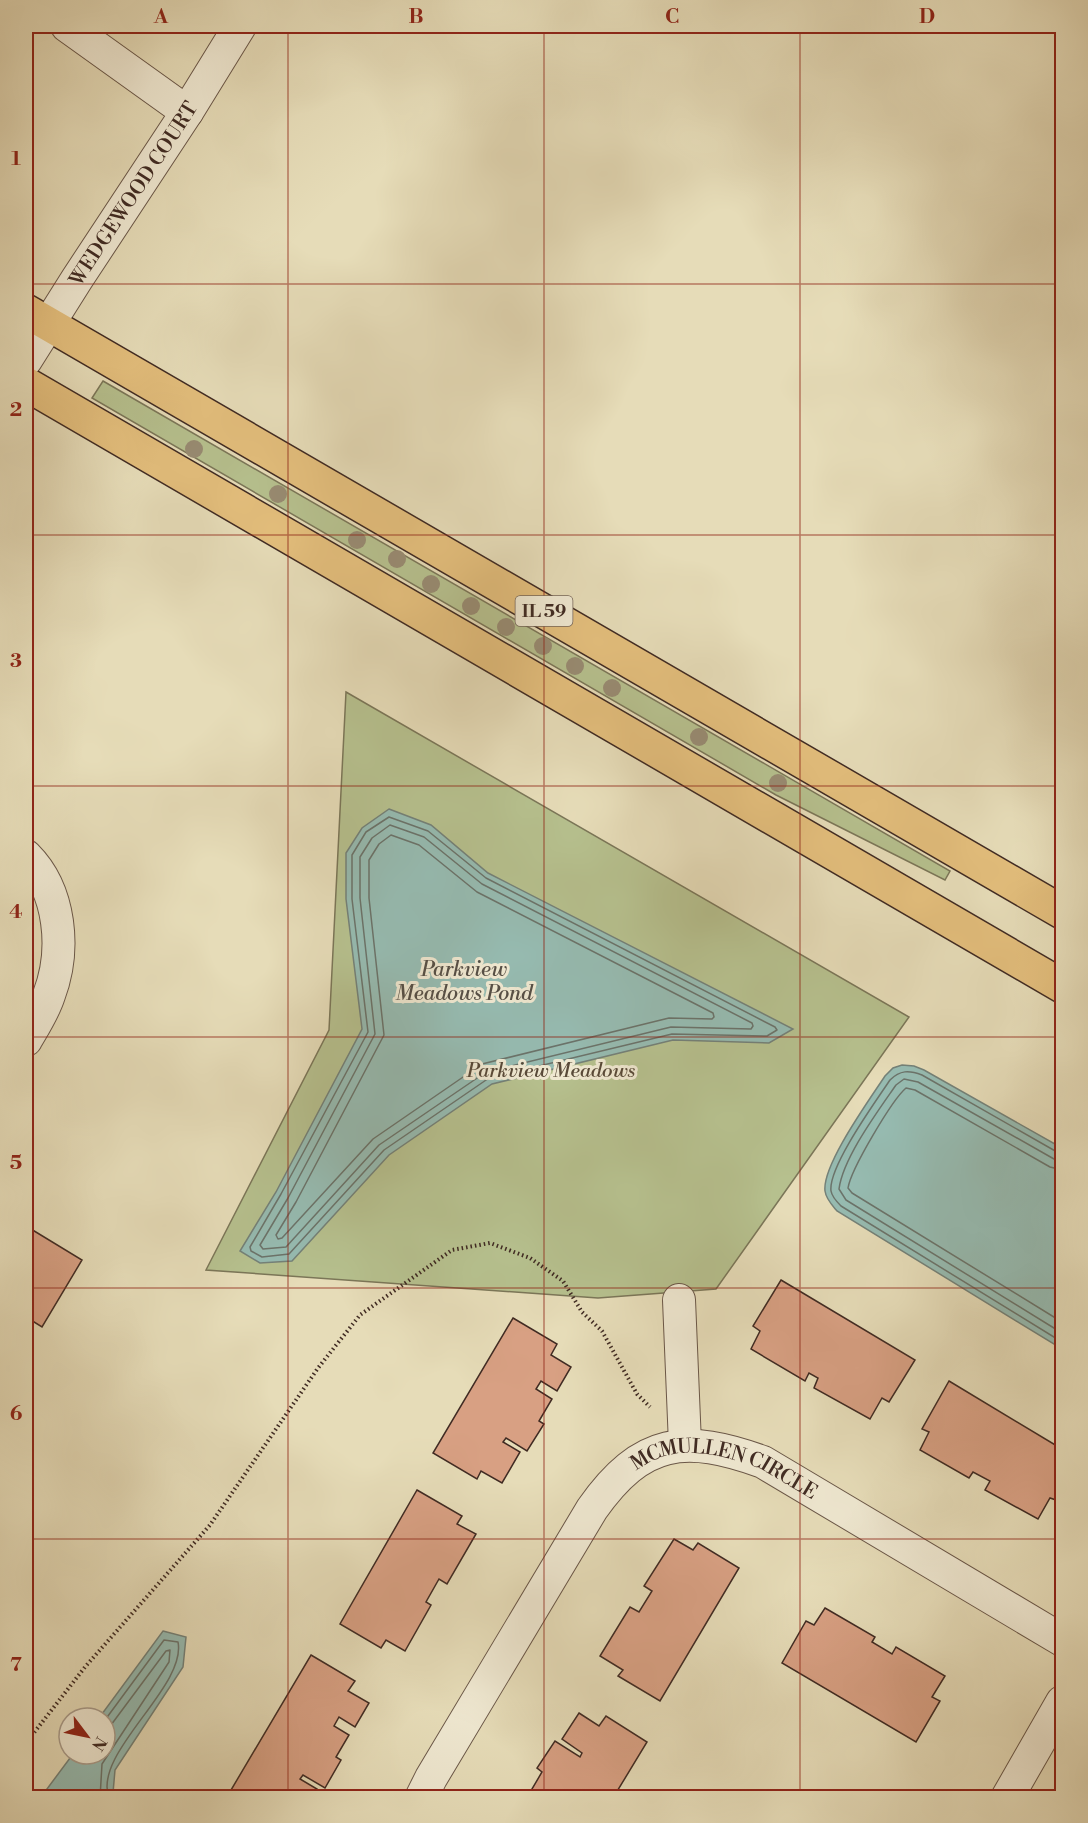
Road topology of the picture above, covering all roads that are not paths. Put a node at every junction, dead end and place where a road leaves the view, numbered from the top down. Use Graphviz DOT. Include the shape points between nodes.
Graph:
graph roads {
  1 [pos="67,26"];
  2 [pos="240,26"];
  3 [pos="187,112"];
  4 [pos="37,318"];
  5 [pos="26,360"];
  6 [pos="26,384"];
  7 [pos="26,855"];
  8 [pos="1062,912"];
  9 [pos="1062,986"];
  10 [pos="26,1040"];
  11 [pos="679,1300"];
  12 [pos="685,1444"];
  13 [pos="1062,1640"];
  14 [pos="1062,1702"];
  15 [pos="421,1797"];
  16 [pos="1007,1797"];
  1 -- 3 [label="street"];
  2 -- 3 [label="street, WEDGEWOOD COURT"];
  3 -- 4 [label="street, WEDGEWOOD COURT" via="77,279"];
  4 -- 5 [label="street, WEDGEWOOD COURT"];
  4 -- 8 [label="main road, IL 59"];
  6 -- 9 [label="main road"];
  7 -- 10 [label="street" via="44,880 56,911 59,936 49,996"];
  11 -- 12 [label="street"];
  12 -- 13 [label="street, MCMULLEN CIRCLE" via="732,1451 763,1462"];
  12 -- 15 [label="street, MCMULLEN CIRCLE" via="662,1450 626,1468 603,1493"];
  14 -- 16 [label="street"];
}
